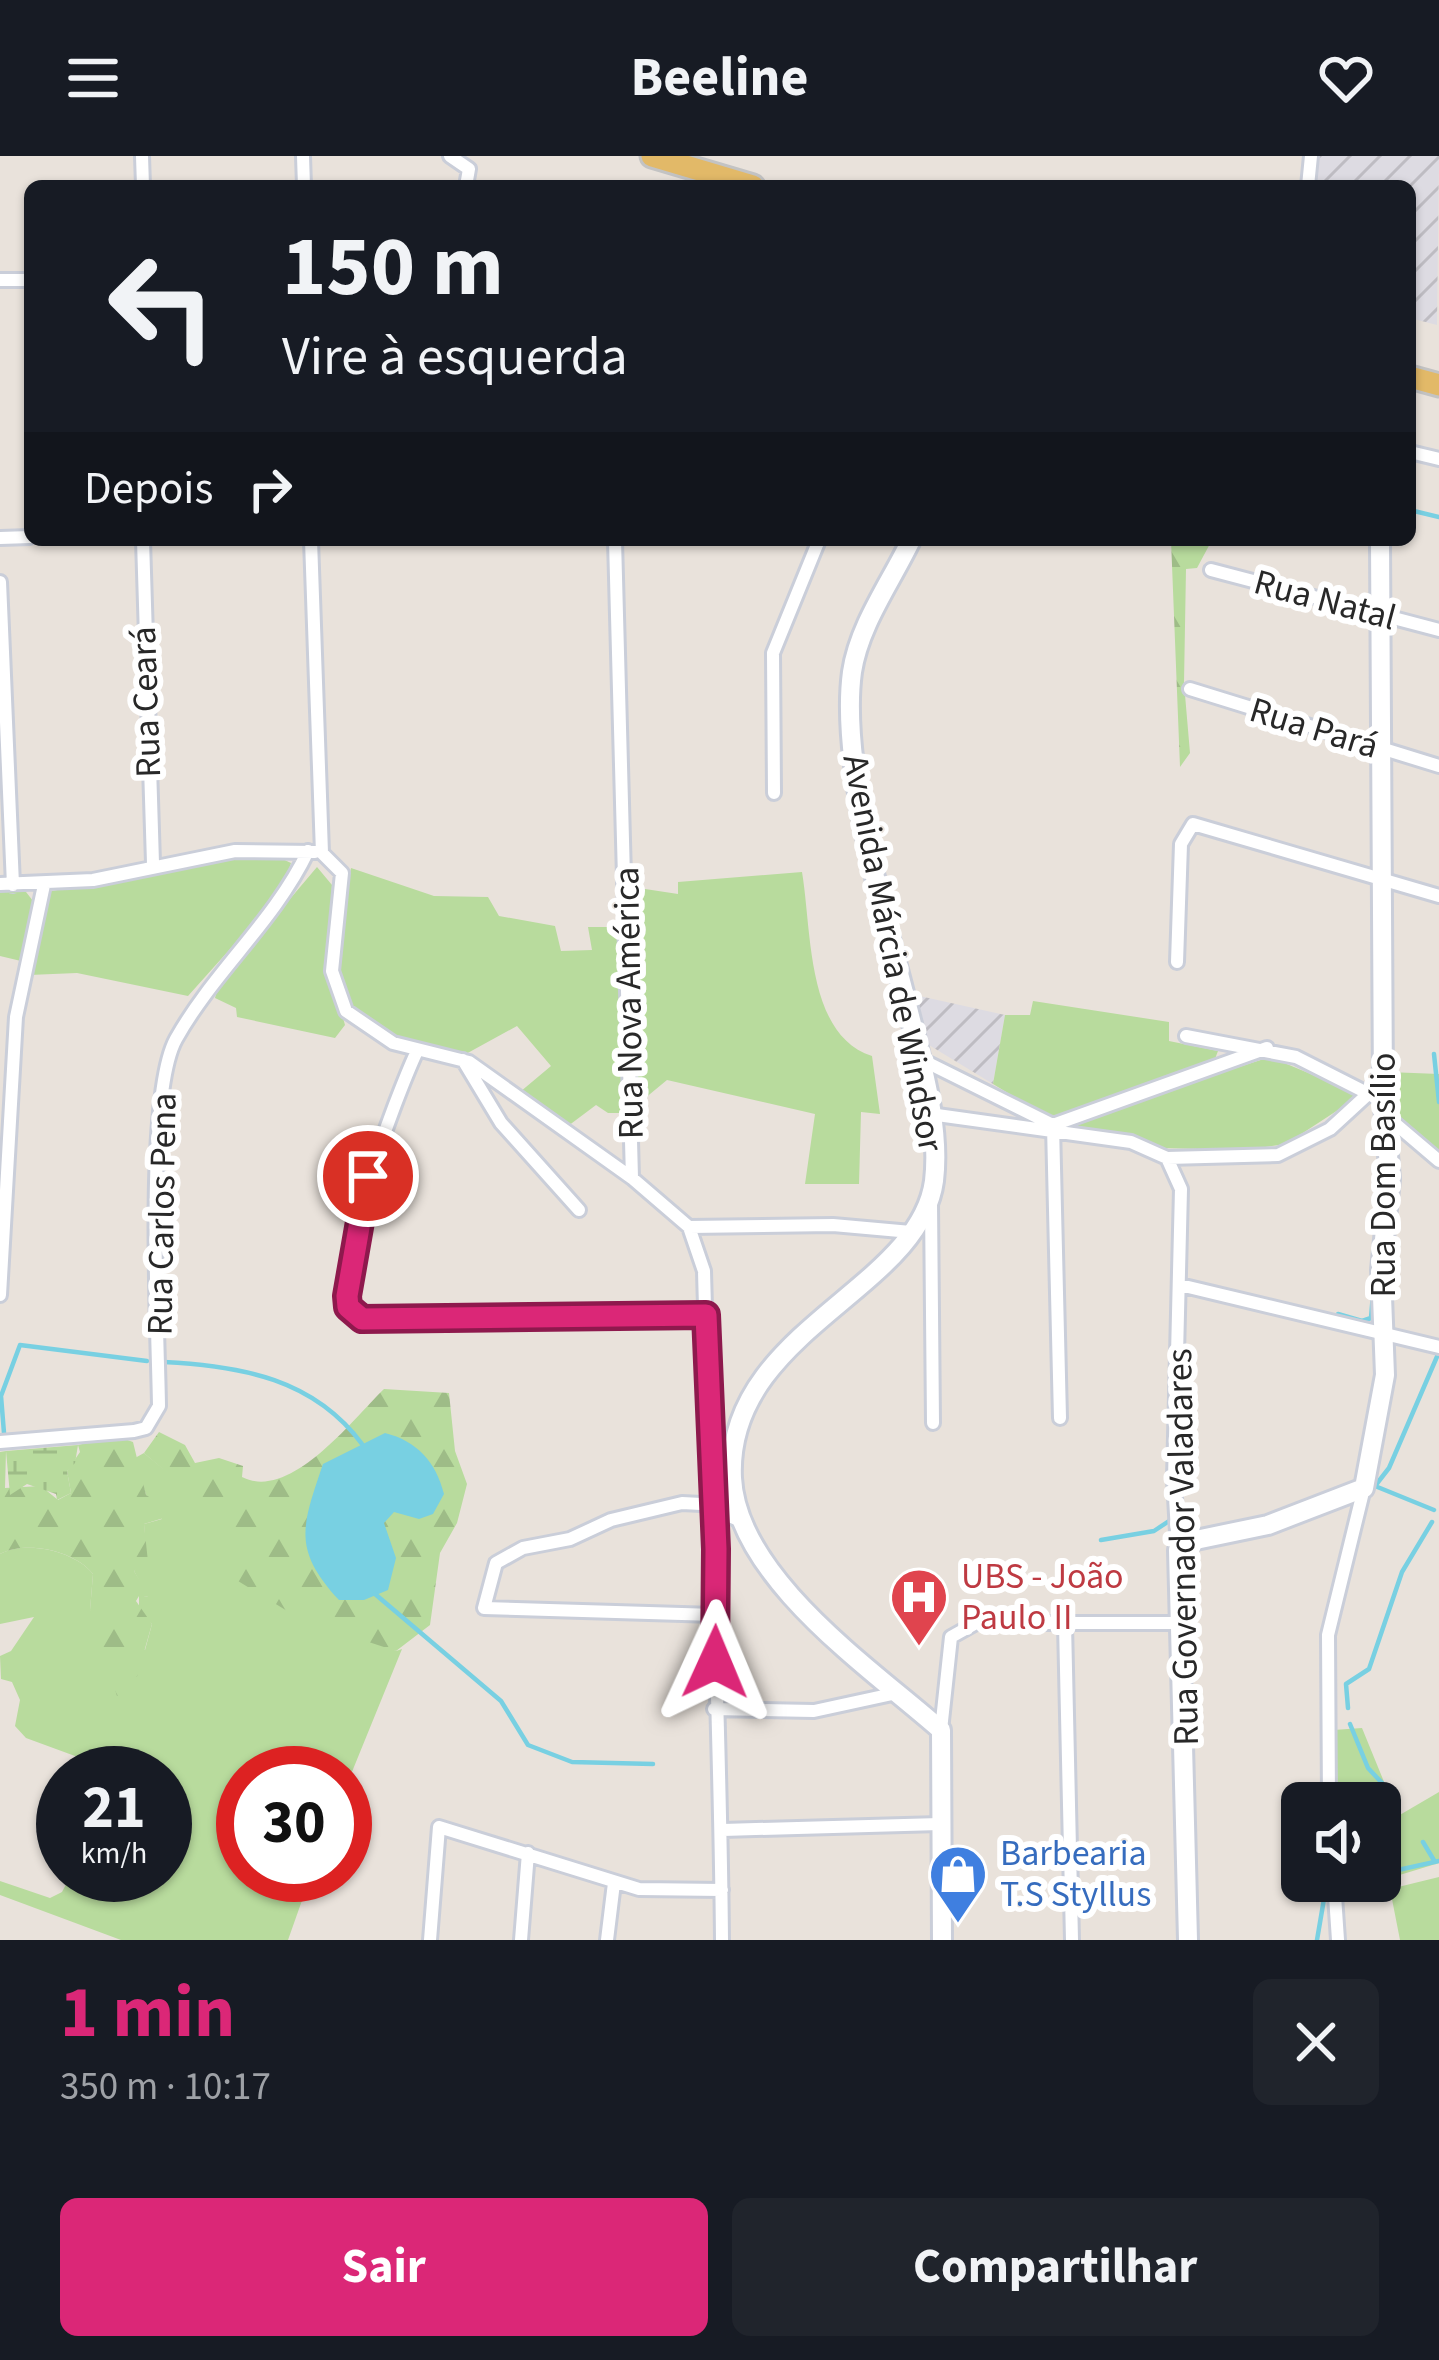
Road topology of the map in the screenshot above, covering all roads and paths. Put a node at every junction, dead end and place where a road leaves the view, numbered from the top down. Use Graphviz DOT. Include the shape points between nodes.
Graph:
graph roads {
  1 [pos="450,156"];
  2 [pos="652,156"];
  3 [pos="681,160"];
  4 [pos="467,180"];
  5 [pos="736,180"];
  6 [pos="143,546"];
  7 [pos="311,546"];
  8 [pos="615,546"];
  9 [pos="817,546"];
  10 [pos="905,546"];
  11 [pos="1380,546"];
  12 [pos="1211,570"];
  13 [pos="0,582"];
  14 [pos="1383,615"];
  15 [pos="1439,630"];
  16 [pos="1190,689"];
  17 [pos="1379,748"];
  18 [pos="1439,766"];
  19 [pos="774,793"];
  20 [pos="315,852"];
  21 [pos="153,863"];
  22 [pos="1382,878"];
  23 [pos="6,885"];
  24 [pos="44,886"];
  25 [pos="1439,896"];
  26 [pos="1177,962"];
  27 [pos="1186,1036"];
  28 [pos="1267,1048"];
  29 [pos="417,1051"];
  30 [pos="920,1059"];
  31 [pos="463,1060"];
  32 [pos="1375,1094"];
  33 [pos="931,1114"];
  34 [pos="1384,1114"];
  35 [pos="1053,1129"];
  36 [pos="1167,1158"];
  37 [pos="1439,1161"];
  38 [pos="4,1173"];
  39 [pos="632,1178"];
  40 [pos="931,1196"];
  41 [pos="579,1210"];
  42 [pos="689,1227"];
  43 [pos="911,1232"];
  44 [pos="1180,1285"];
  45 [pos="0,1294"];
  46 [pos="706,1315"];
  47 [pos="1386,1333"];
  48 [pos="1436,1346"];
  49 [pos="1060,1418"];
  50 [pos="933,1423"];
  51 [pos="0,1442"];
  52 [pos="1364,1487"];
  53 [pos="714,1508"];
  54 [pos="744,1522"];
  55 [pos="1178,1550"];
  56 [pos="716,1615"];
  57 [pos="1178,1622"];
  58 [pos="1065,1624"];
  59 [pos="899,1692"];
  60 [pos="714,1709"];
  61 [pos="941,1730"];
  62 [pos="1329,1782"];
  63 [pos="940,1824"];
  64 [pos="723,1830"];
  65 [pos="528,1853"];
  66 [pos="614,1883"];
  67 [pos="722,1890"];
  68 [pos="1335,1902"];
  69 [pos="430,1940"];
  70 [pos="520,1940"];
  71 [pos="607,1940"];
  72 [pos="722,1940"];
  73 [pos="941,1940"];
  74 [pos="1072,1940"];
  75 [pos="1188,1940"];
  76 [pos="1338,1940"];
  1 -- 4 [label="street" via="469,169"];
  2 -- 3 [label="main road"];
  3 -- 5 [label="main road"];
  6 -- 21 [label="street, Rua Ceará"];
  7 -- 20 [label="street"];
  8 -- 39 [label="street, Rua Nova América"];
  9 -- 19 [label="street" via="773,653"];
  10 -- 30 [label="street, Avenida Márcia de Windsor" via="853,667 850,718 863,816"];
  11 -- 14 [label="street, Rua Dom Basílio"];
  12 -- 14 [label="street, Rua Natal"];
  13 -- 23 [label="street"];
  14 -- 15 [label="street, Rua Natal"];
  14 -- 17 [label="street, Rua Dom Basílio"];
  16 -- 17 [label="street, Rua Pará"];
  17 -- 18 [label="street, Rua Pará"];
  17 -- 22 [label="street, Rua Dom Basílio"];
  20 -- 21 [label="street" via="236,851"];
  20 -- 29 [label="street" via="333,862 343,884 332,971 346,1011"];
  20 -- 51 [label="street, Rua Carlos Pena" via="206,993 165,1066 159,1406 146,1428 134,1431"];
  21 -- 24 [label="street"];
  22 -- 25 [label="street"];
  22 -- 26 [label="street" via="1188,826"];
  22 -- 32 [label="street, Rua Dom Basílio"];
  23 -- 24 [label="street"];
  24 -- 38 [label="street" via="16,1017"];
  27 -- 28 [label="street"];
  28 -- 32 [label="street"];
  28 -- 35 [label="street"];
  29 -- 31 [label="street"];
  29 -- 46 [label="street" via="360,1210 347,1296 355,1316 454,1322"];
  30 -- 33 [label="street, Avenida Márcia de Windsor"];
  30 -- 35 [label="street"];
  31 -- 39 [label="street"];
  31 -- 41 [label="street" via="501,1123"];
  32 -- 34 [label="street, Rua Dom Basílio"];
  32 -- 36 [label="street" via="1330,1129 1278,1154"];
  33 -- 35 [label="street"];
  33 -- 40 [label="street, Avenida Márcia de Windsor"];
  34 -- 37 [label="street"];
  34 -- 47 [label="street, Rua Dom Basílio"];
  35 -- 36 [label="street" via="1131,1142"];
  35 -- 49 [label="street"];
  36 -- 44 [label="street, Rua Governador Valadares" via="1181,1189"];
  38 -- 45 [label="street"];
  39 -- 42 [label="street, Rua Nova América"];
  40 -- 43 [label="street, Avenida Márcia de Windsor"];
  40 -- 50 [label="street"];
  42 -- 43 [label="street"];
  42 -- 46 [label="street" via="703,1255"];
  43 -- 54 [label="street, Avenida Márcia de Windsor" via="746,1403 732,1478"];
  44 -- 47 [label="street"];
  44 -- 55 [label="street, Rua Governador Valadares"];
  46 -- 53 [label="street"];
  47 -- 48 [label="street"];
  47 -- 52 [label="street, Rua Dom Basílio" via="1380,1421"];
  52 -- 55 [label="street"];
  52 -- 62 [label="street, Rua Dom Basílio" via="1328,1635"];
  53 -- 54 [label="street"];
  53 -- 56 [label="street"];
  53 -- 56 [label="street" via="652,1508 508,1555 496,1563 484,1608"];
  54 -- 59 [label="street, Avenida Márcia de Windsor" via="796,1602"];
  55 -- 57 [label="street, Rua Governador Valadares"];
  56 -- 60 [label="street"];
  57 -- 58 [label="street"];
  57 -- 75 [label="street, Rua Governador Valadares"];
  58 -- 61 [label="street" via="976,1623 953,1632"];
  58 -- 74 [label="street"];
  59 -- 60 [label="street" via="814,1711"];
  59 -- 61 [label="street, Avenida Márcia de Windsor"];
  60 -- 64 [label="street"];
  61 -- 63 [label="street"];
  63 -- 64 [label="street"];
  63 -- 73 [label="street"];
  64 -- 67 [label="street"];
  65 -- 66 [label="street"];
  65 -- 69 [label="street" via="439,1828"];
  65 -- 70 [label="street"];
  66 -- 67 [label="street" via="668,1893"];
  66 -- 71 [label="street"];
  67 -- 72 [label="street"];
  68 -- 76 [label="street"];
}
